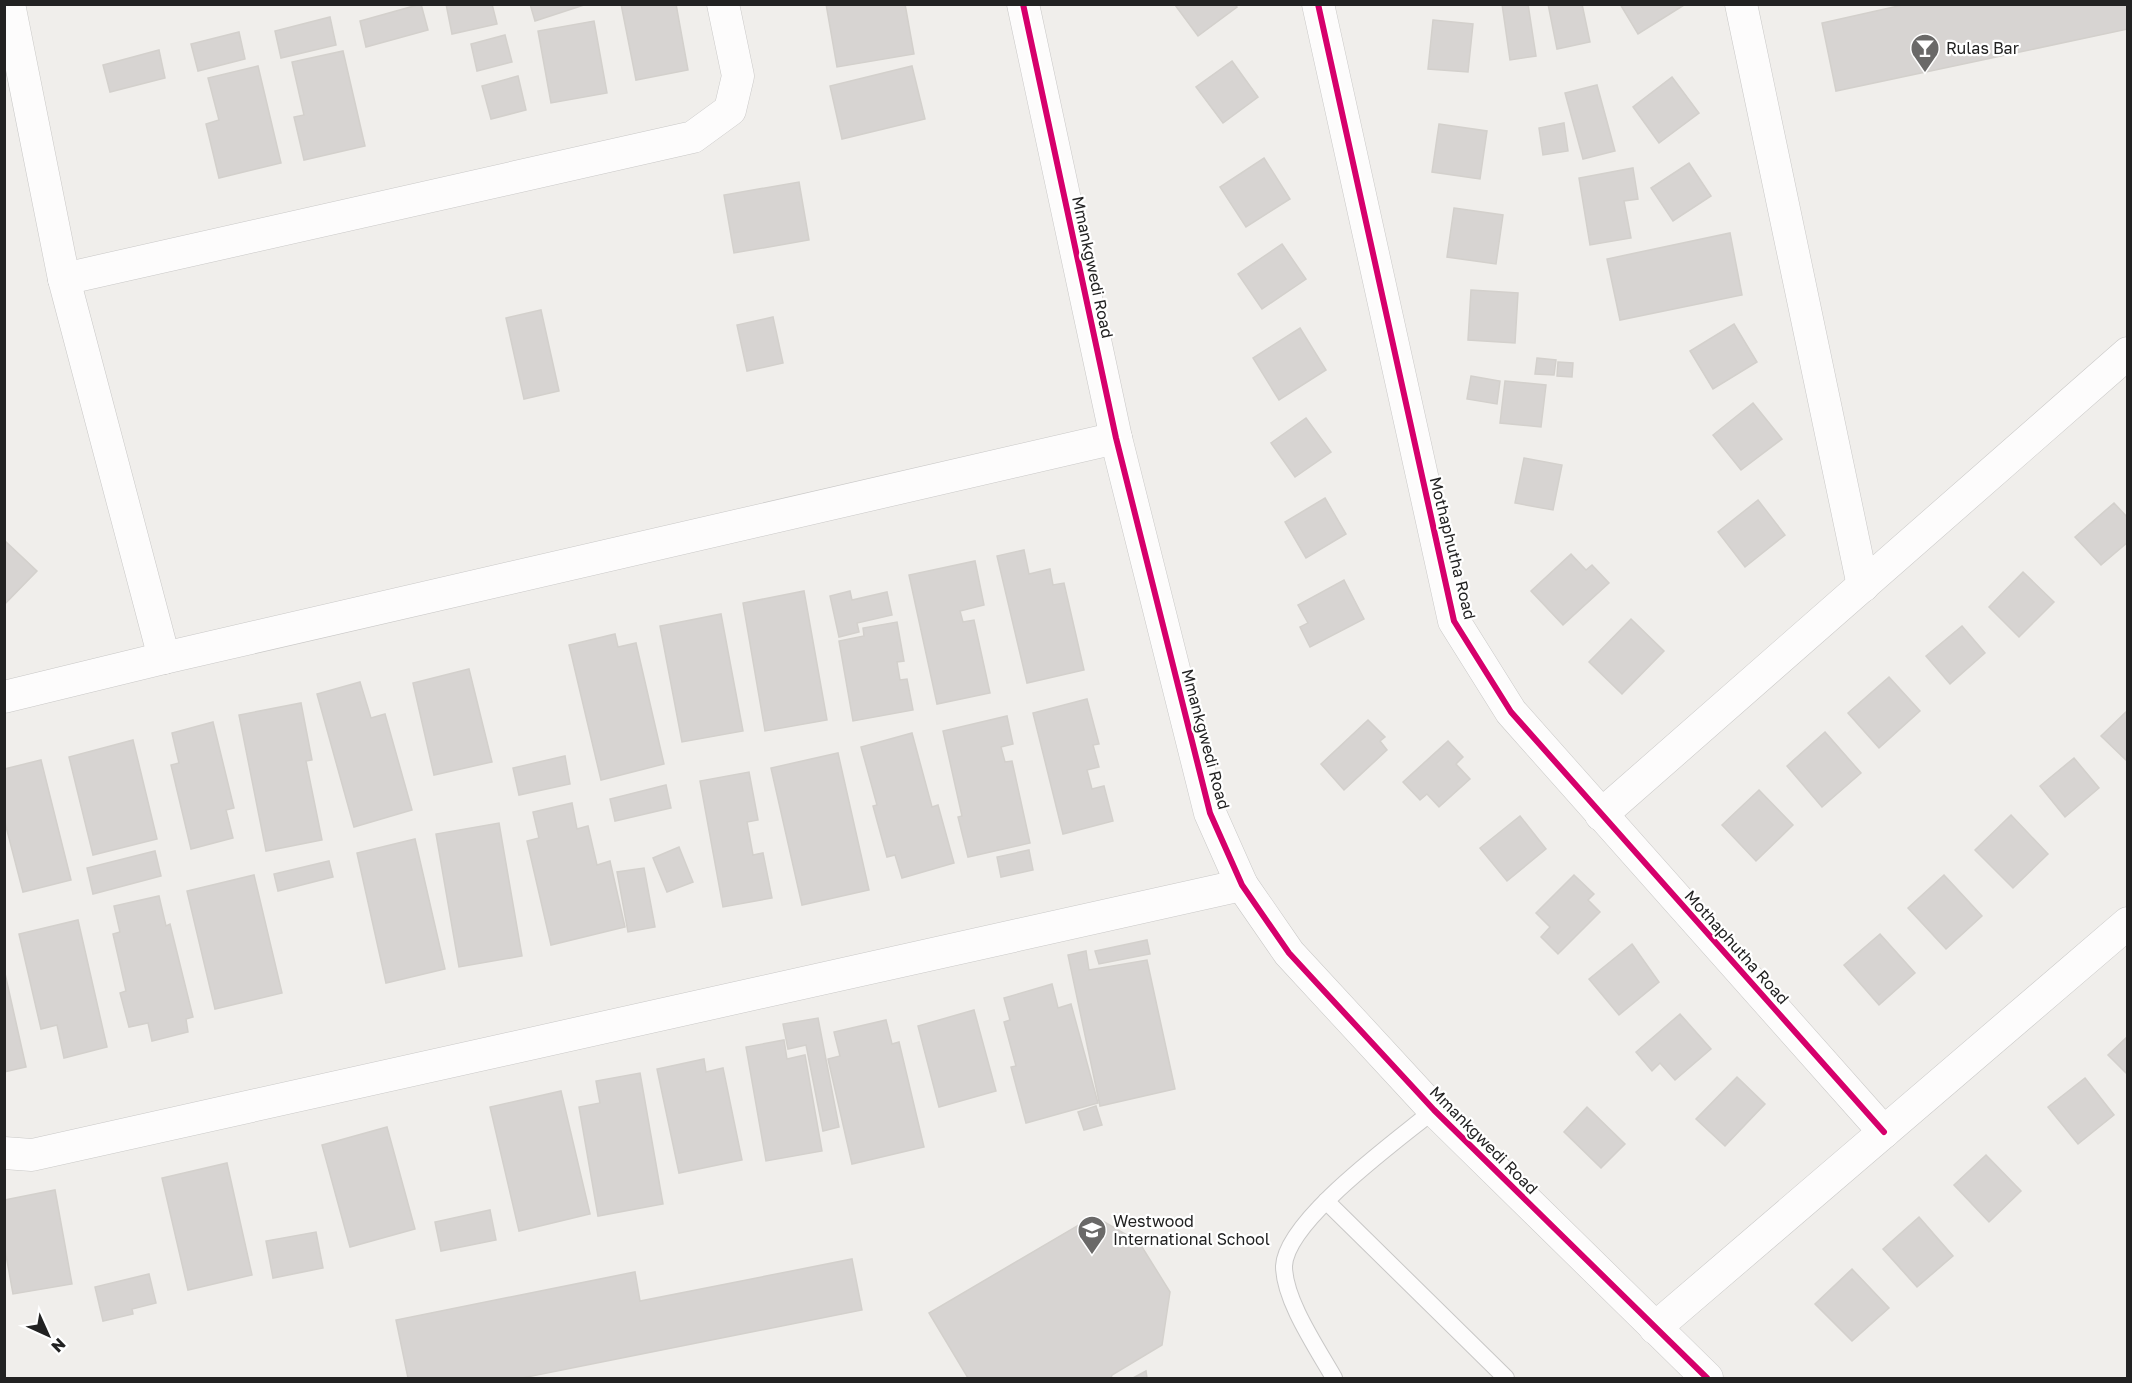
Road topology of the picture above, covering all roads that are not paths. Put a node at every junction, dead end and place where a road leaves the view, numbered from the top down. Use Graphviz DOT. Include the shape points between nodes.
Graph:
graph roads {
  1 [pos="9,4"];
  2 [pos="723,4"];
  3 [pos="1023,4"];
  4 [pos="1318,4"];
  5 [pos="1741,4"];
  6 [pos="64,279"];
  7 [pos="2127,353"];
  8 [pos="1116,438"];
  9 [pos="1863,586"];
  10 [pos="164,658"];
  11 [pos="4,697"];
  12 [pos="1601,815"];
  13 [pos="1242,885"];
  14 [pos="2127,923"];
  15 [pos="1434,1110"];
  16 [pos="1884,1132"];
  17 [pos="4,1153"];
  18 [pos="1326,1201"];
  19 [pos="1655,1328"];
  20 [pos="1698,1376"];
  21 [pos="1334,1378"];
  22 [pos="1506,1378"];
  1 -- 6 [label="street"];
  2 -- 6 [label="street" via="738,76 730,110 693,137"];
  3 -- 8 [label="street, Mmankgwedi Road"];
  4 -- 12 [label="street, Mothaphutha Road" via="1454,621 1511,712"];
  5 -- 9 [label="street"];
  6 -- 10 [label="street"];
  7 -- 9 [label="street"];
  8 -- 10 [label="street"];
  8 -- 13 [label="street, Mmankgwedi Road" via="1210,813"];
  9 -- 12 [label="street"];
  10 -- 11 [label="street"];
  12 -- 16 [label="street, Mothaphutha Road"];
  13 -- 15 [label="street, Mmankgwedi Road" via="1289,953"];
  13 -- 17 [label="street" via="32,1155"];
  14 -- 16 [label="street"];
  15 -- 18 [label="lane"];
  15 -- 19 [label="street, Mmankgwedi Road"];
  16 -- 19 [label="street"];
  18 -- 21 [label="lane" via="1288,1246 1284,1266 1289,1293"];
  18 -- 22 [label="lane"];
  19 -- 20 [label="street, Mmankgwedi Road"];
}
